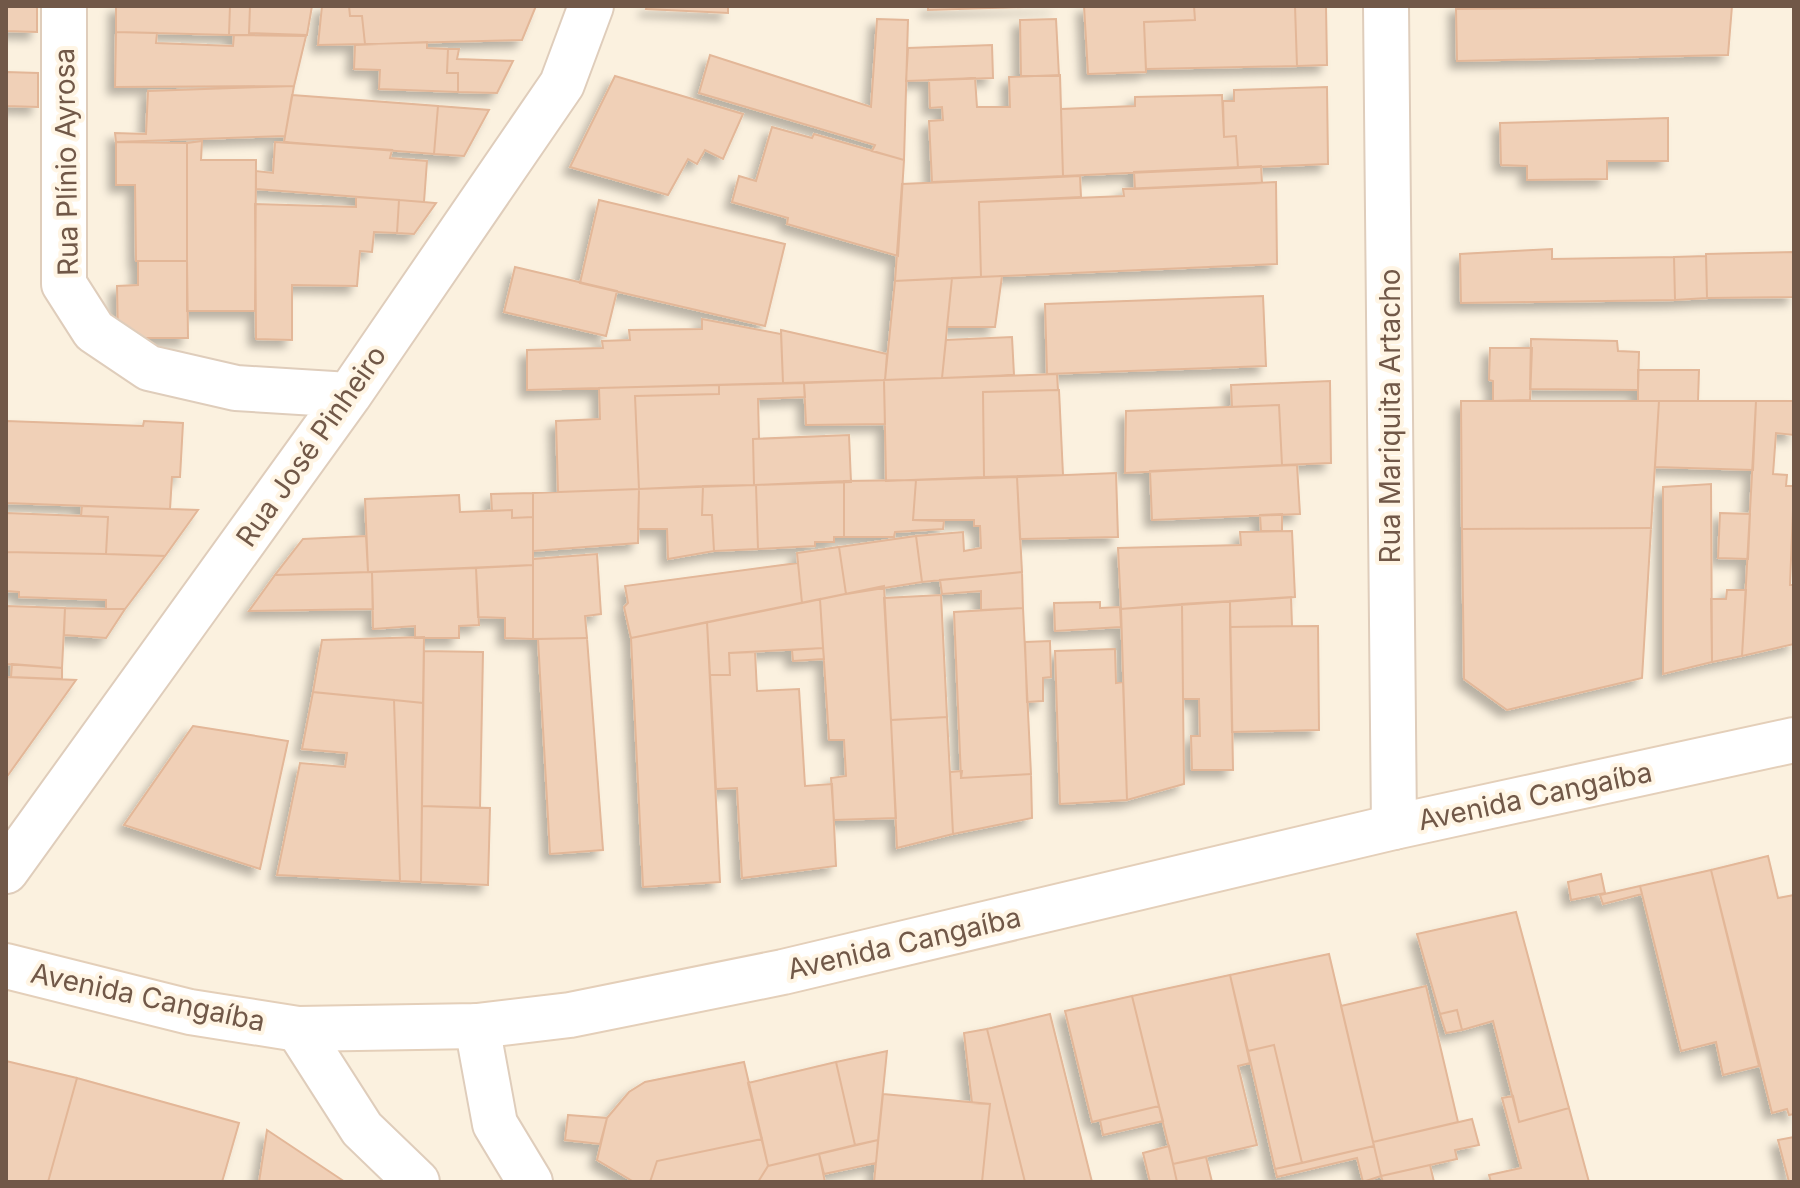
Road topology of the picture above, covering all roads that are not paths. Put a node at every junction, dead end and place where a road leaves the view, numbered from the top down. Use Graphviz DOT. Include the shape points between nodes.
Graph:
graph roads {
  1 [pos="64,6"];
  2 [pos="591,6"];
  3 [pos="1386,6"];
  4 [pos="349,395"];
  5 [pos="1794,740"];
  6 [pos="1394,827"];
  7 [pos="6,871"];
  8 [pos="6,966"];
  9 [pos="477,1026"];
  10 [pos="298,1029"];
  11 [pos="417,1182"];
  12 [pos="530,1182"];
  1 -- 4 [label="street, Rua Plínio Ayrosa" via="64,284 94,331 149,368 236,388"];
  2 -- 4 [label="street, Rua José Pinheiro" via="562,84"];
  3 -- 6 [label="street, Rua Mariquita Artacho"];
  4 -- 7 [label="street, Rua José Pinheiro"];
  5 -- 6 [label="street, Avenida Cangaíba"];
  6 -- 9 [label="street, Avenida Cangaíba" via="783,972 570,1015"];
  8 -- 10 [label="street, Avenida Cangaíba" via="190,1012"];
  9 -- 10 [label="street, Avenida Cangaíba"];
  9 -- 12 [label="street" via="495,1124"];
  10 -- 11 [label="street" via="362,1129"];
}
